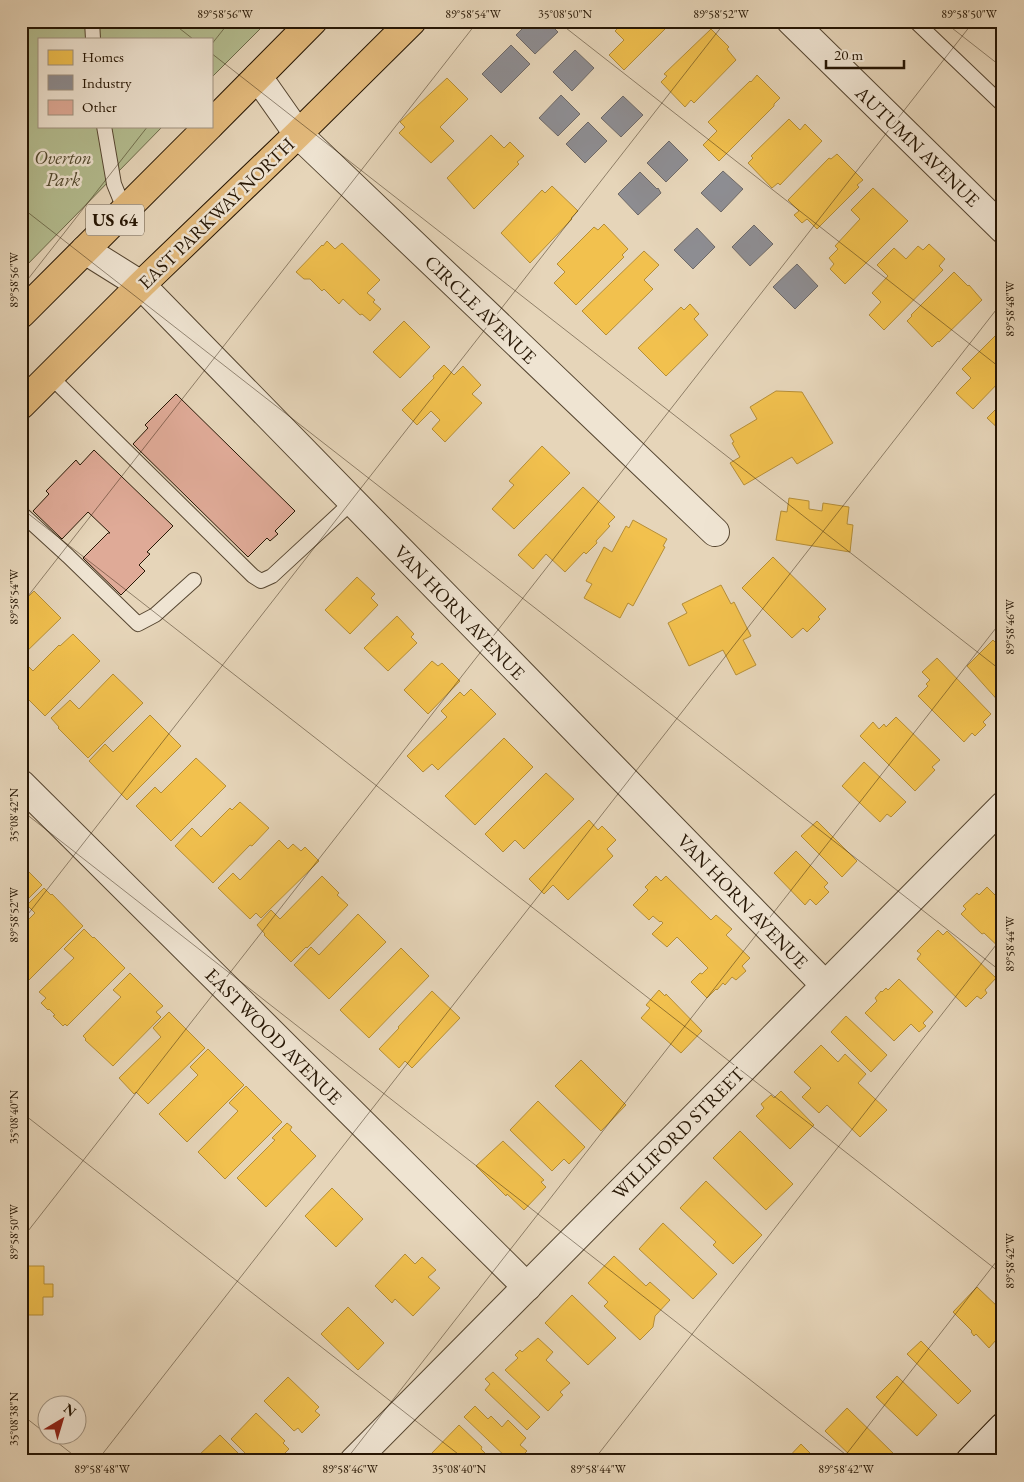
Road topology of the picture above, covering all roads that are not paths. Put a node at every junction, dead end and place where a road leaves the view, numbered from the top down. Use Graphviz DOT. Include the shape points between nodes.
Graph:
graph roads {
  1 [pos="92,21"];
  2 [pos="313,21"];
  3 [pos="412,21"];
  4 [pos="791,21"];
  5 [pos="915,21"];
  6 [pos="93,38"];
  7 [pos="258,77"];
  8 [pos="1003,106"];
  9 [pos="212,123"];
  10 [pos="104,128"];
  11 [pos="207,128"];
  12 [pos="298,134"];
  13 [pos="125,211"];
  14 [pos="1003,229"];
  15 [pos="85,250"];
  16 [pos="141,285"];
  17 [pos="21,314"];
  18 [pos="50,376"];
  19 [pos="21,405"];
  20 [pos="352,502"];
  21 [pos="21,513"];
  22 [pos="715,532"];
  23 [pos="194,580"];
  24 [pos="21,784"];
  25 [pos="1003,806"];
  26 [pos="824,985"];
  27 [pos="527,1287"];
  28 [pos="1003,1427"];
  29 [pos="354,1461"];
  30 [pos="970,1461"];
  1 -- 6 [label="lane"];
  2 -- 7 [label="main road, US 64"];
  3 -- 12 [label="main road, EAST PARKWAY NORTH"];
  4 -- 14 [label="street, AUTUMN AVENUE"];
  5 -- 8 [label="lane"];
  7 -- 9 [label="main road, US 64"];
  7 -- 12 [label="street, CIRCLE AVENUE"];
  10 -- 13 [label="lane" via="114,184"];
  11 -- 13 [label="main road, US 64"];
  12 -- 16 [label="main road, EAST PARKWAY NORTH"];
  12 -- 22 [label="street, CIRCLE AVENUE"];
  13 -- 15 [label="main road, US 64"];
  15 -- 16 [label="street, VAN HORN AVENUE"];
  15 -- 17 [label="main road, US 64"];
  16 -- 18 [label="main road, EAST PARKWAY NORTH"];
  16 -- 20 [label="street, VAN HORN AVENUE"];
  18 -- 19 [label="main road, EAST PARKWAY NORTH"];
  18 -- 20 [label="lane" via="261,581 272,576"];
  20 -- 26 [label="street, VAN HORN AVENUE"];
  21 -- 23 [label="lane" via="138,624 155,615"];
  24 -- 27 [label="street, EASTWOOD AVENUE"];
  25 -- 26 [label="street, WILLIFORD STREET"];
  26 -- 27 [label="street, WILLIFORD STREET"];
  27 -- 29 [label="street, WILLIFORD STREET"];
  28 -- 30 [label="street"];
}
